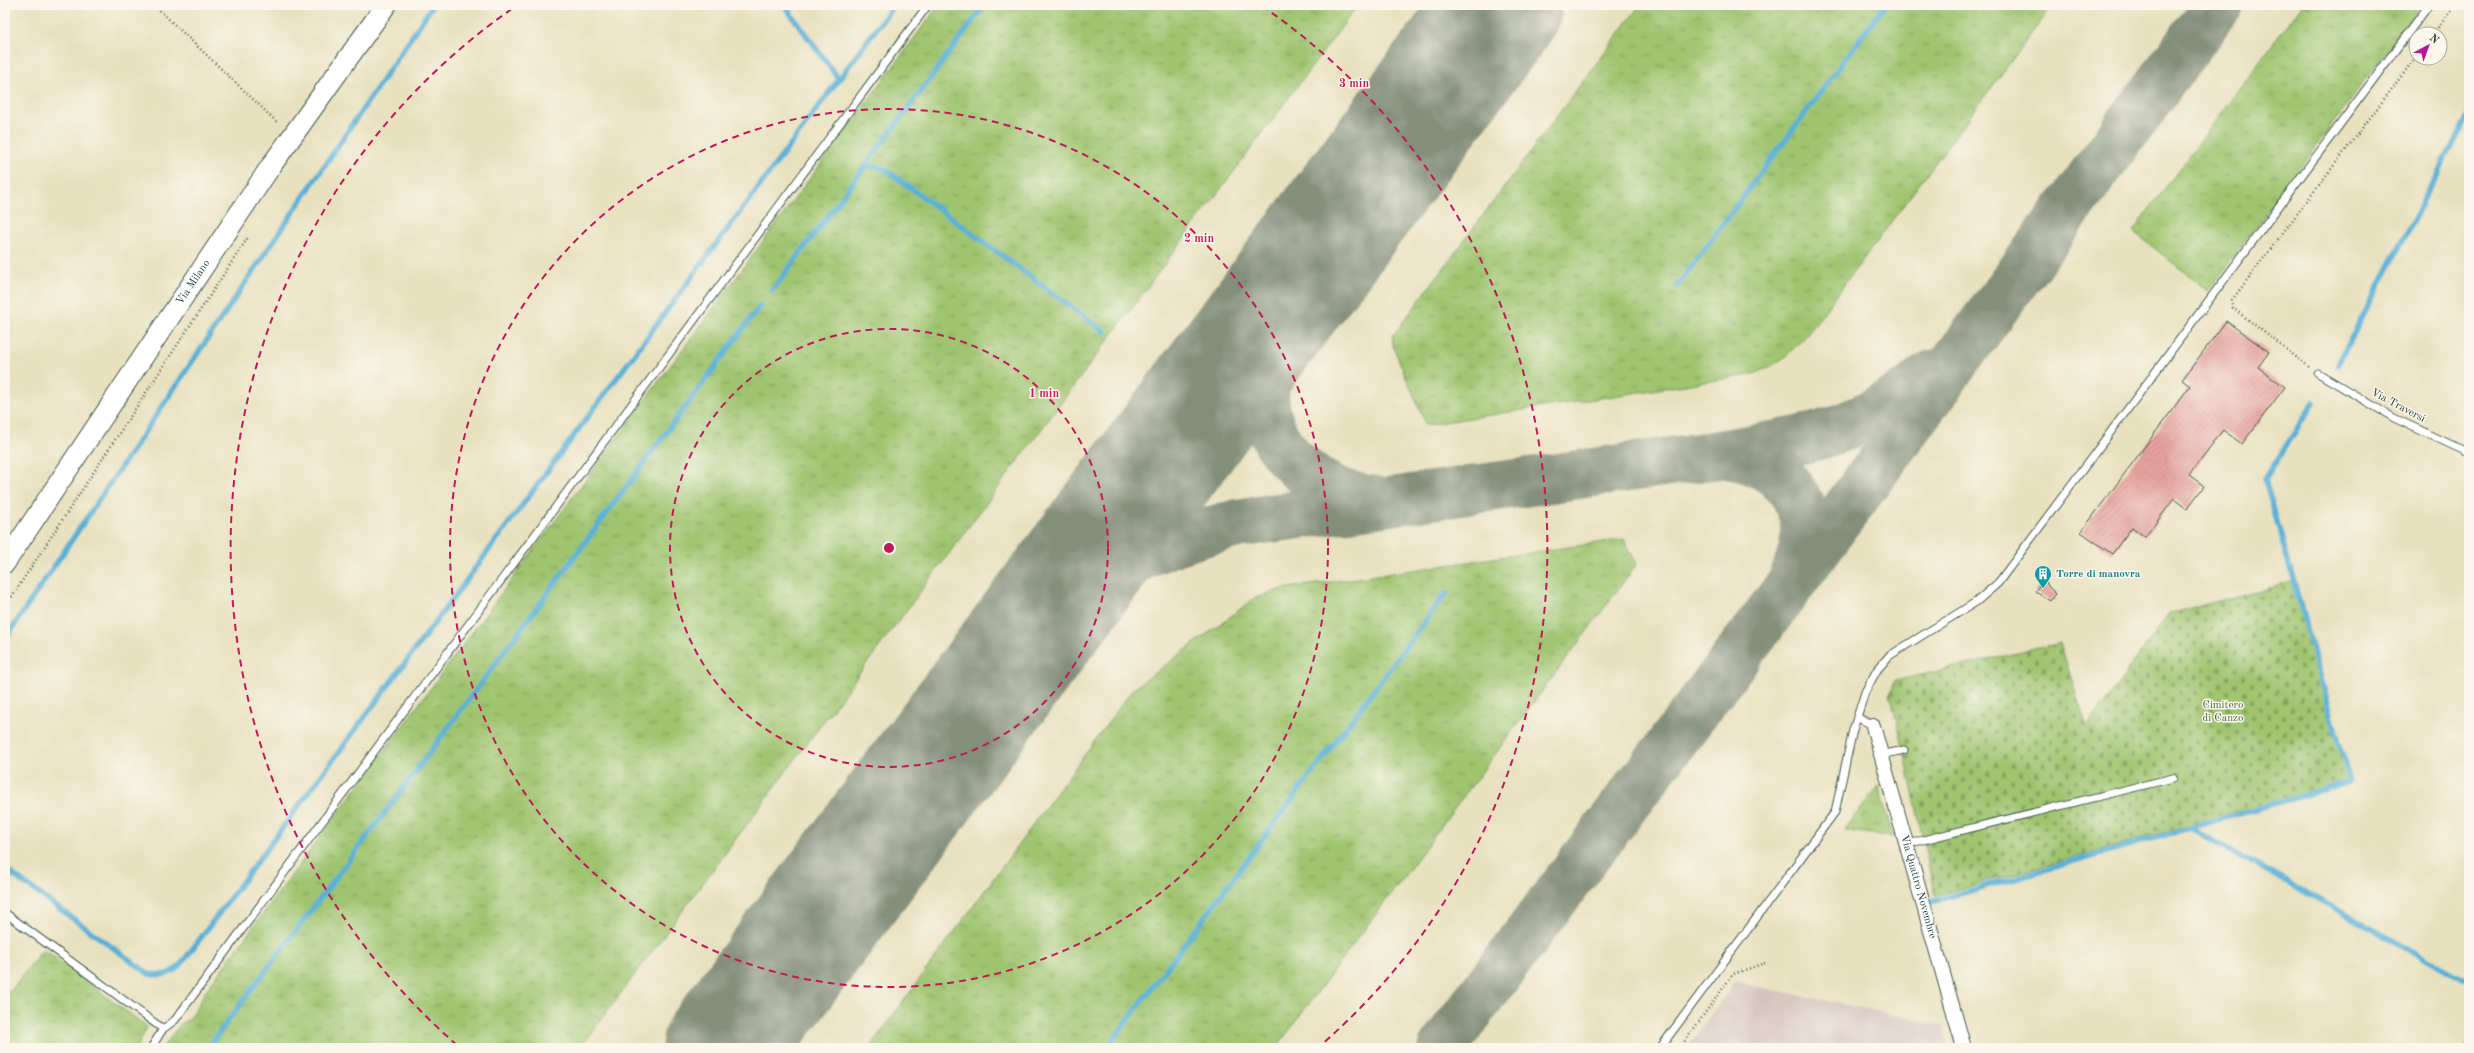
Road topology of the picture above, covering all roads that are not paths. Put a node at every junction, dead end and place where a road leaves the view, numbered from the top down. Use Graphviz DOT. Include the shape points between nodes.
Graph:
graph roads {
  1 [pos="386,5"];
  2 [pos="928,5"];
  3 [pos="2429,5"];
  4 [pos="2318,374"];
  5 [pos="2469,453"];
  6 [pos="5,563"];
  7 [pos="1857,717"];
  8 [pos="1873,726"];
  9 [pos="1904,750"];
  10 [pos="1881,755"];
  11 [pos="2173,778"];
  12 [pos="1906,844"];
  13 [pos="5,913"];
  14 [pos="164,1029"];
  15 [pos="151,1048"];
  16 [pos="1660,1048"];
  17 [pos="1964,1048"];
  1 -- 6 [label="street, Via Milano" via="292,137"];
  2 -- 14 [label="lane" via="175,1020"];
  3 -- 7 [label="lane" via="2022,554 1998,583 1976,602 1889,656 1877,670 1865,692"];
  4 -- 5 [label="lane, Via Traversi" via="2394,418"];
  7 -- 8 [label="lane"];
  7 -- 16 [label="lane" via="1834,812"];
  8 -- 10 [label="street, Via Quattro Novembre"];
  9 -- 10 [label="lane"];
  10 -- 12 [label="street, Via Quattro Novembre"];
  11 -- 12 [label="lane"];
  12 -- 17 [label="street, Via Quattro Novembre"];
  13 -- 14 [label="lane"];
  14 -- 15 [label="lane"];
}
